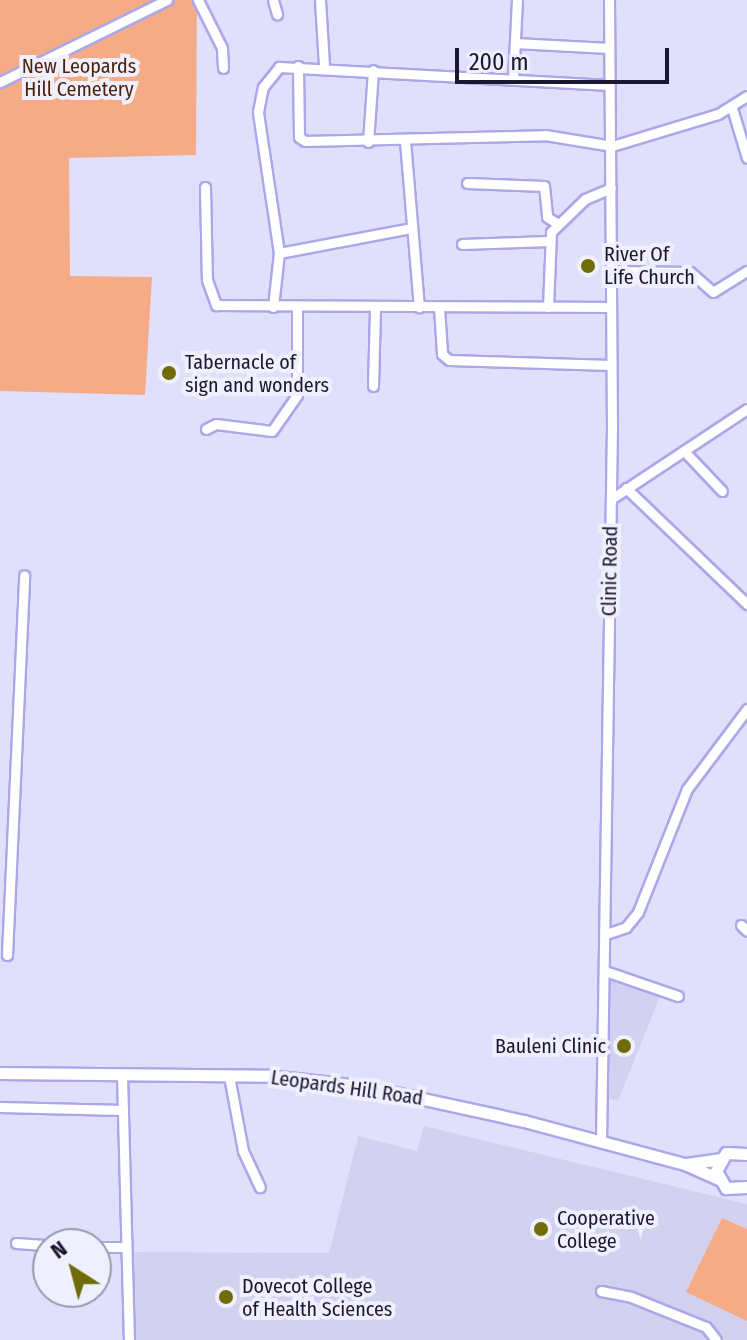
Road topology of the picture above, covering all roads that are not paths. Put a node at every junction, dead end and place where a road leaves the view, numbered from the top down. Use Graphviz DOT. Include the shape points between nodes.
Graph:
graph roads {
  1 [pos="167,0"];
  2 [pos="198,0"];
  3 [pos="273,0"];
  4 [pos="320,0"];
  5 [pos="517,0"];
  6 [pos="609,0"];
  7 [pos="277,14"];
  8 [pos="515,43"];
  9 [pos="609,48"];
  10 [pos="298,66"];
  11 [pos="324,66"];
  12 [pos="223,68"];
  13 [pos="373,70"];
  14 [pos="513,79"];
  15 [pos="0,82"];
  16 [pos="610,85"];
  17 [pos="747,96"];
  18 [pos="732,108"];
  19 [pos="405,141"];
  20 [pos="368,142"];
  21 [pos="612,146"];
  22 [pos="747,158"];
  23 [pos="467,183"];
  24 [pos="205,187"];
  25 [pos="611,188"];
  26 [pos="558,224"];
  27 [pos="411,228"];
  28 [pos="549,241"];
  29 [pos="462,244"];
  30 [pos="279,253"];
  31 [pos="610,271"];
  32 [pos="747,271"];
  33 [pos="273,307"];
  34 [pos="297,307"];
  35 [pos="375,307"];
  36 [pos="419,307"];
  37 [pos="439,307"];
  38 [pos="548,307"];
  39 [pos="610,307"];
  40 [pos="611,365"];
  41 [pos="373,386"];
  42 [pos="747,409"];
  43 [pos="206,429"];
  44 [pos="684,451"];
  45 [pos="626,488"];
  46 [pos="722,491"];
  47 [pos="611,499"];
  48 [pos="24,575"];
  49 [pos="747,604"];
  50 [pos="747,709"];
  51 [pos="606,934"];
  52 [pos="7,955"];
  53 [pos="605,971"];
  54 [pos="678,996"];
  55 [pos="0,1073"];
  56 [pos="122,1075"];
  57 [pos="229,1076"];
  58 [pos="0,1107"];
  59 [pos="123,1110"];
  60 [pos="601,1142"];
  61 [pos="747,1154"];
  62 [pos="720,1159"];
  63 [pos="685,1164"];
  64 [pos="718,1179"];
  65 [pos="260,1187"];
  66 [pos="747,1187"];
  67 [pos="16,1243"];
  68 [pos="32,1244"];
  69 [pos="112,1247"];
  70 [pos="123,1247"];
  71 [pos="601,1291"];
  72 [pos="129,1340"];
  73 [pos="716,1340"];
  1 -- 15 [label="street"];
  2 -- 12 [label="street" via="222,48"];
  3 -- 7 [label="street"];
  4 -- 11 [label="street"];
  5 -- 8 [label="street"];
  6 -- 9 [label="street, Clinic Road"];
  8 -- 9 [label="street"];
  8 -- 14 [label="street"];
  9 -- 16 [label="street, Clinic Road"];
  10 -- 11 [label="street"];
  10 -- 20 [label="street" via="301,140"];
  10 -- 30 [label="street" via="279,67 269,75 259,98"];
  11 -- 13 [label="street"];
  13 -- 14 [label="street"];
  13 -- 20 [label="street"];
  14 -- 16 [label="street"];
  16 -- 21 [label="street, Clinic Road"];
  17 -- 18 [label="street"];
  18 -- 21 [label="street"];
  18 -- 22 [label="street"];
  19 -- 20 [label="street"];
  19 -- 21 [label="street" via="463,134 545,135"];
  19 -- 27 [label="street"];
  21 -- 25 [label="street, Clinic Road"];
  23 -- 26 [label="street" via="544,186 547,217"];
  24 -- 33 [label="street" via="211,301 221,306"];
  25 -- 26 [label="street" via="585,199"];
  25 -- 31 [label="street, Clinic Road"];
  26 -- 28 [label="street"];
  27 -- 30 [label="street"];
  27 -- 36 [label="street"];
  28 -- 29 [label="street"];
  28 -- 38 [label="street"];
  30 -- 33 [label="street"];
  31 -- 32 [label="street" via="690,272 713,292"];
  31 -- 39 [label="street, Clinic Road"];
  33 -- 34 [label="street"];
  34 -- 35 [label="street"];
  34 -- 43 [label="street" via="297,395 272,431 216,424"];
  35 -- 36 [label="street"];
  35 -- 41 [label="street"];
  36 -- 37 [label="street"];
  37 -- 38 [label="street"];
  37 -- 40 [label="street" via="442,354 449,360"];
  38 -- 39 [label="street"];
  39 -- 40 [label="street, Clinic Road"];
  40 -- 47 [label="street, Clinic Road"];
  42 -- 44 [label="street"];
  44 -- 45 [label="street"];
  44 -- 46 [label="street"];
  45 -- 47 [label="street"];
  45 -- 49 [label="street"];
  47 -- 51 [label="street, Clinic Road"];
  48 -- 52 [label="street"];
  50 -- 51 [label="street" via="687,789 638,912 626,927"];
  51 -- 53 [label="street, Clinic Road"];
  53 -- 54 [label="street"];
  53 -- 60 [label="street, Clinic Road"];
  55 -- 56 [label="main road, Leopards Hill Road"];
  56 -- 57 [label="main road, Leopards Hill Road"];
  56 -- 59 [label="street"];
  57 -- 60 [label="main road, Leopards Hill Road" via="390,1090"];
  57 -- 65 [label="street" via="243,1151"];
  58 -- 59 [label="street"];
  59 -- 70 [label="street"];
  60 -- 63 [label="main road, Leopards Hill Road"];
  61 -- 62 [label="main road, Leopards Hill Road" via="730,1151"];
  62 -- 63 [label="main road, Leopards Hill Road"];
  62 -- 64 [label="main road"];
  63 -- 64 [label="main road, Leopards Hill Road"];
  64 -- 66 [label="main road, Leopards Hill Road" via="729,1190"];
  67 -- 68 [label="street"];
  69 -- 70 [label="street"];
  70 -- 72 [label="street"];
  71 -- 73 [label="street" via="631,1297 706,1327"];
}
